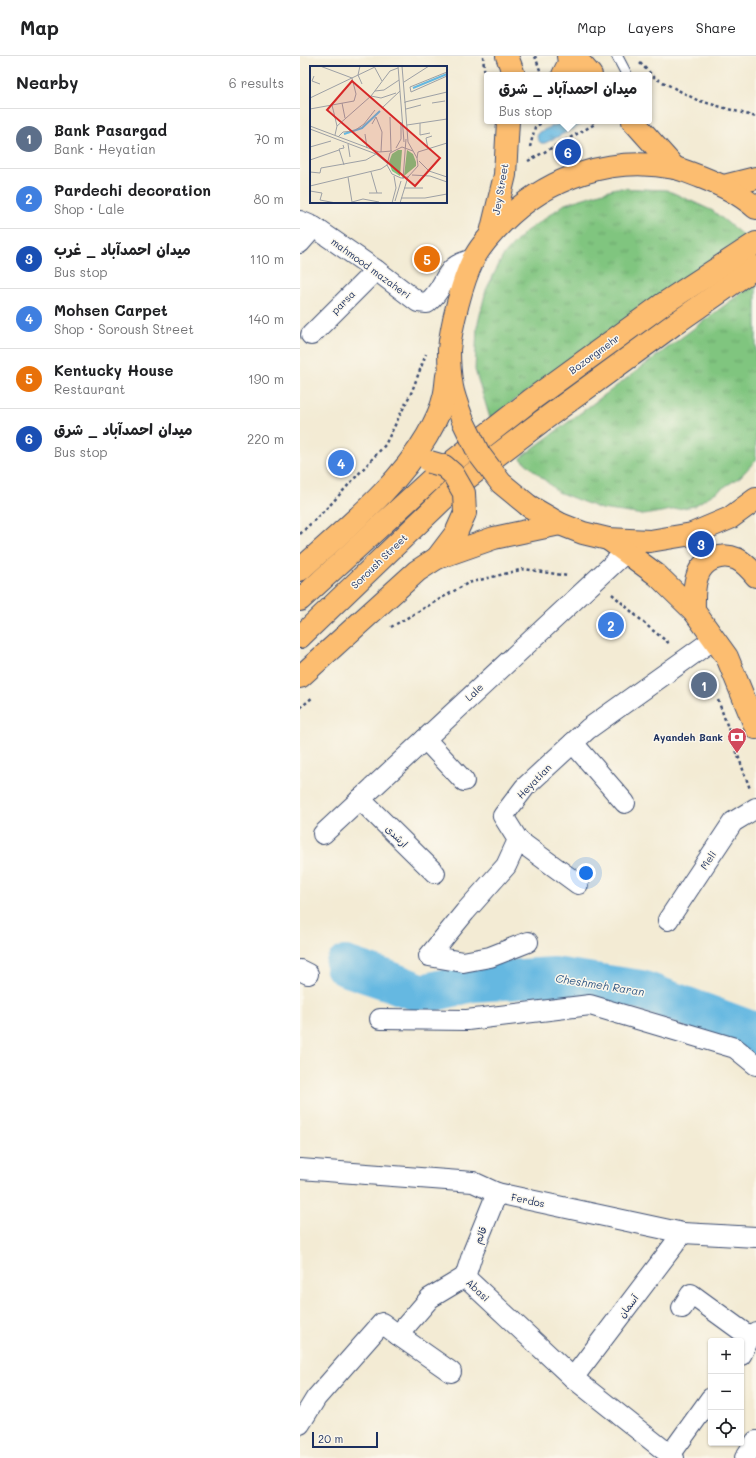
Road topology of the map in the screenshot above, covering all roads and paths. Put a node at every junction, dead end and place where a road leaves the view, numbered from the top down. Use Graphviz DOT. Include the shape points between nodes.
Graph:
graph roads {
  1 [pos="483,56"];
  2 [pos="506,56"];
  3 [pos="535,56"];
  4 [pos="568,56"];
  5 [pos="574,56"];
  6 [pos="617,56"];
  7 [pos="638,61"];
  8 [pos="484,72"];
  9 [pos="506,72"];
  10 [pos="513,72"];
  11 [pos="541,72"];
  12 [pos="565,72"];
  13 [pos="588,72"];
  14 [pos="625,72"];
  15 [pos="649,72"];
  16 [pos="652,75"];
  17 [pos="756,117"];
  18 [pos="508,124"];
  19 [pos="540,124"];
  20 [pos="595,124"];
  21 [pos="639,125"];
  22 [pos="675,168"];
  23 [pos="756,178"];
  24 [pos="724,186"];
  25 [pos="753,205"];
  26 [pos="307,224"];
  27 [pos="491,234"];
  28 [pos="300,243"];
  29 [pos="756,243"];
  30 [pos="474,259"];
  31 [pos="756,267"];
  32 [pos="376,270"];
  33 [pos="311,335"];
  34 [pos="449,351"];
  35 [pos="412,392"];
  36 [pos="434,467"];
  37 [pos="403,471"];
  38 [pos="756,499"];
  39 [pos="560,524"];
  40 [pos="300,534"];
  41 [pos="608,539"];
  42 [pos="626,552"];
  43 [pos="437,558"];
  44 [pos="300,570"];
  45 [pos="524,570"];
  46 [pos="756,576"];
  47 [pos="300,600"];
  48 [pos="694,611"];
  49 [pos="387,629"];
  50 [pos="651,629"];
  51 [pos="300,636"];
  52 [pos="714,639"];
  53 [pos="686,659"];
  54 [pos="300,677"];
  55 [pos="317,692"];
  56 [pos="300,708"];
  57 [pos="756,728"];
  58 [pos="425,739"];
  59 [pos="573,743"];
  60 [pos="464,781"];
  61 [pos="360,799"];
  62 [pos="753,800"];
  63 [pos="624,803"];
  64 [pos="323,834"];
  65 [pos="518,840"];
  66 [pos="434,872"];
  67 [pos="578,884"];
  68 [pos="668,920"];
  69 [pos="528,942"];
  70 [pos="380,1019"];
  71 [pos="756,1065"];
  72 [pos="300,1169"];
  73 [pos="497,1194"];
  74 [pos="682,1233"];
  75 [pos="756,1237"];
  76 [pos="465,1278"];
  77 [pos="682,1308"];
  78 [pos="753,1334"];
  79 [pos="398,1335"];
  80 [pos="744,1350"];
  81 [pos="451,1372"];
  82 [pos="573,1378"];
  83 [pos="708,1402"];
  84 [pos="300,1424"];
  85 [pos="756,1441"];
  86 [pos="672,1456"];
  87 [pos="745,1458"];
  1 -- 8 [label="path"];
  2 -- 9 [label="main road"];
  2 -- 10 [label="main road"];
  3 -- 11 [label="path"];
  4 -- 12 [label="main road" via="569,64"];
  5 -- 13 [label="main road"];
  6 -- 14 [label="lane"];
  7 -- 15 [label="path"];
  16 -- 17 [label="path" via="697,100"];
  18 -- 27 [label="main road, Jey Street" via="505,175"];
  19 -- 20 [label="path" via="535,127 527,161"];
  21 -- 22 [label="main road"];
  22 -- 24 [label="main road"];
  22 -- 27 [label="main road" via="641,164 607,167 574,175 543,189 515,209"];
  23 -- 24 [label="main road"];
  24 -- 25 [label="main road"];
  26 -- 28 [label="street"];
  26 -- 32 [label="street, mahmood mazaheri"];
  27 -- 30 [label="main road"];
  29 -- 36 [label="main road, Bozorgmehr" via="663,304"];
  30 -- 32 [label="street, mahmood mazaheri" via="453,267 435,296 427,303 418,302"];
  30 -- 34 [label="main road" via="463,287"];
  31 -- 51 [label="main road, Soroush Street" via="673,325 458,486"];
  32 -- 33 [label="street, parsa"];
  34 -- 37 [label="main road" via="444,397 436,420"];
  34 -- 39 [label="main road, bridge" via="452,387 463,421 479,454 501,482 528,506"];
  35 -- 40 [label="path" via="384,445"];
  36 -- 37 [label="main road"];
  36 -- 43 [label="main road, bridge" via="444,466 453,474 464,493 465,513 456,533"];
  36 -- 47 [label="main road"];
  37 -- 44 [label="main road"];
  38 -- 41 [label="main road" via="730,518 692,534 650,541"];
  39 -- 41 [label="main road"];
  39 -- 43 [label="main road" via="494,538"];
  41 -- 42 [label="main road"];
  42 -- 48 [label="main road" via="657,575"];
  42 -- 58 [label="street, Lale"];
  43 -- 54 [label="main road" via="417,571"];
  45 -- 49 [label="path" via="468,582"];
  46 -- 48 [label="main road" via="737,559 712,558 702,565 697,576 693,592"];
  48 -- 52 [label="main road"];
  50 -- 53 [label="path" via="676,647"];
  52 -- 53 [label="street, Heyatian"];
  52 -- 57 [label="main road" via="726,657"];
  53 -- 59 [label="street, Heyatian" via="588,729"];
  53 -- 62 [label="path" via="714,687"];
  55 -- 56 [label="path"];
  58 -- 60 [label="street"];
  58 -- 61 [label="street, Lale"];
  59 -- 63 [label="street"];
  59 -- 65 [label="street, Heyatian" via="525,787 503,816"];
  61 -- 64 [label="street, Lale"];
  61 -- 66 [label="street, ارشدی"];
  62 -- 68 [label="street, Meli" via="733,822"];
  65 -- 67 [label="street"];
  65 -- 69 [label="street" via="506,866 429,956 463,962 490,957"];
  70 -- 71 [label="street" via="468,1020 590,1005 735,1048"];
  72 -- 73 [label="street, Ferdos" via="473,1182"];
  73 -- 74 [label="street, Ferdos"];
  73 -- 76 [label="street, قائم"];
  74 -- 75 [label="street, Ferdos"];
  74 -- 82 [label="street, آسمان"];
  76 -- 79 [label="street, Abasi" via="430,1298"];
  76 -- 82 [label="street, Abasi"];
  77 -- 78 [label="street" via="691,1294"];
  78 -- 80 [label="street"];
  79 -- 81 [label="street"];
  79 -- 84 [label="street" via="382,1323 316,1398"];
  82 -- 86 [label="street, Abasi"];
  83 -- 86 [label="street"];
  85 -- 87 [label="street"];
}
